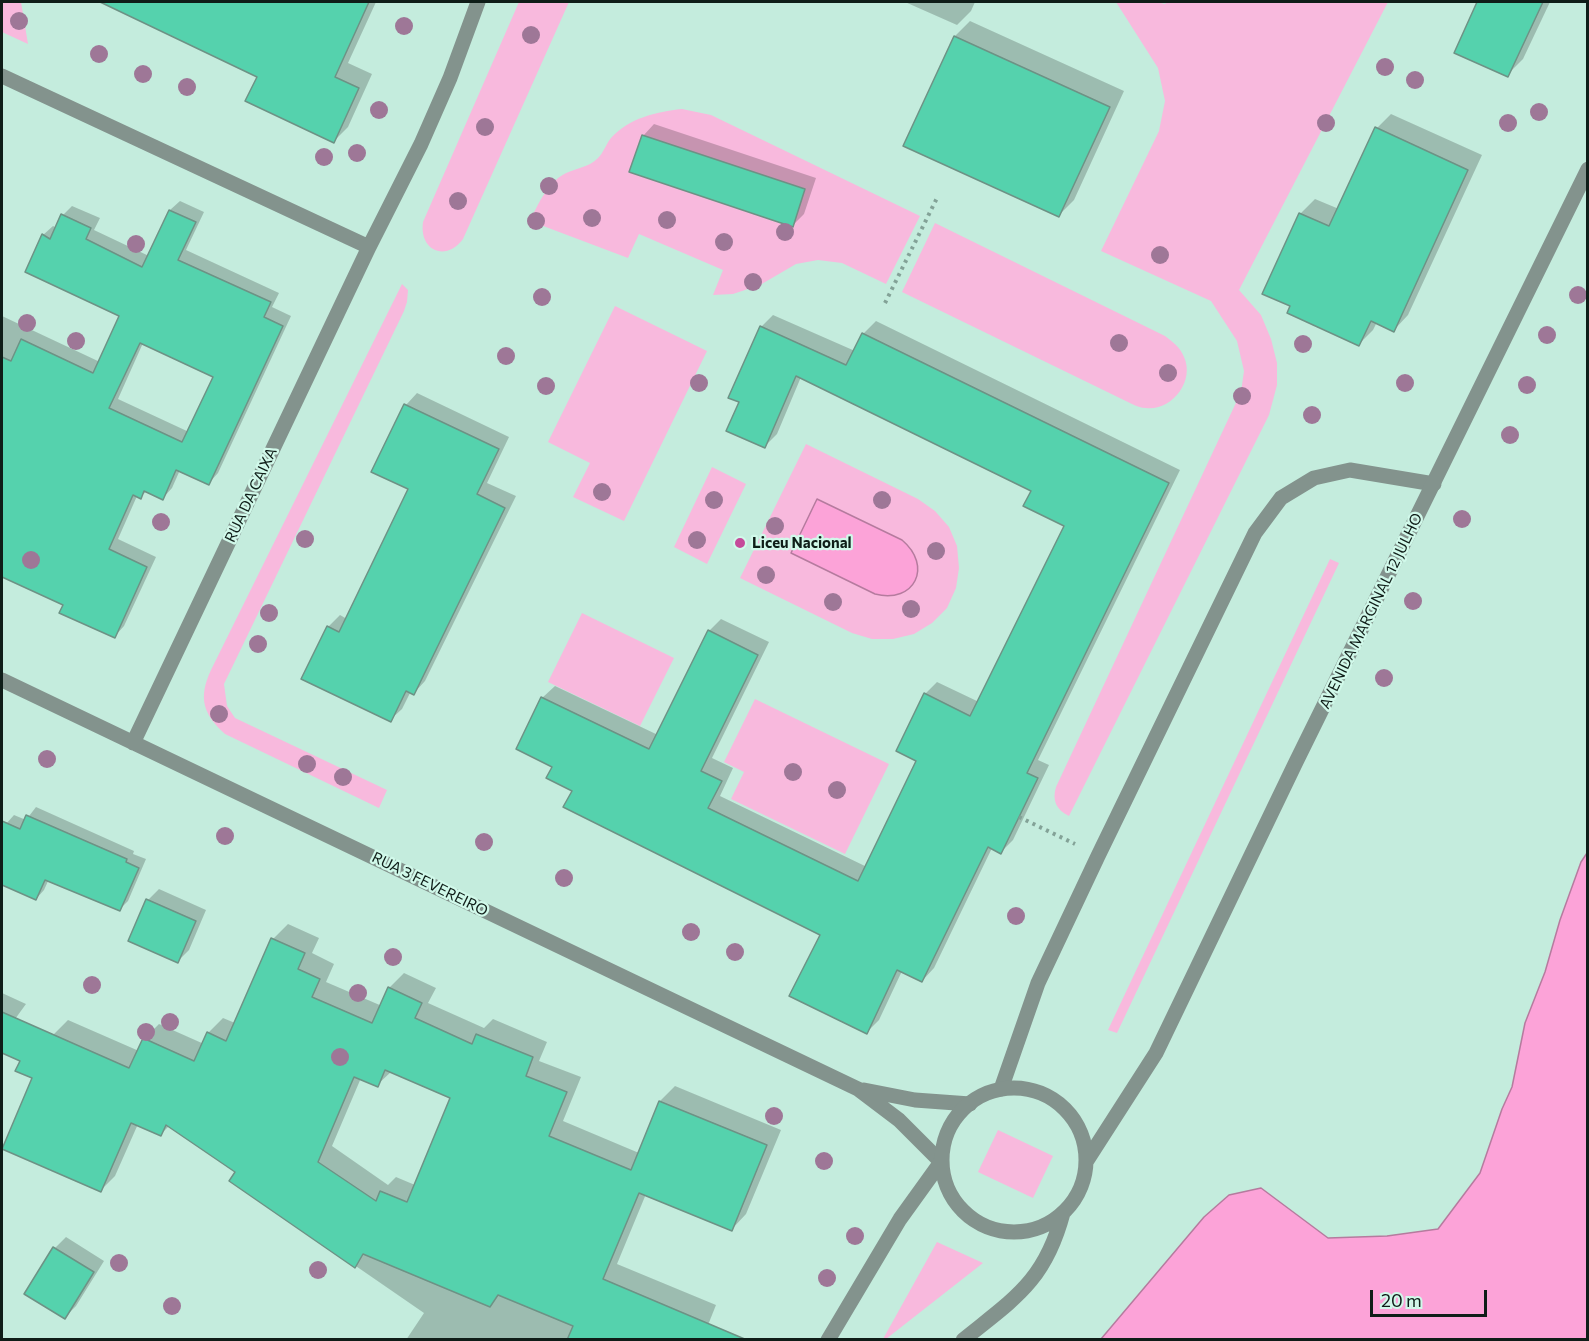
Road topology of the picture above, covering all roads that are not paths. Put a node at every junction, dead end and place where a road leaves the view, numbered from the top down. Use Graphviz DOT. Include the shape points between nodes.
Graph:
graph roads {
  1 [pos="478,2"];
  2 [pos="2,76"];
  3 [pos="1587,169"];
  4 [pos="369,247"];
  5 [pos="1434,484"];
  6 [pos="2,680"];
  7 [pos="133,743"];
  8 [pos="858,1089"];
  9 [pos="1001,1089"];
  10 [pos="970,1104"];
  11 [pos="941,1162"];
  12 [pos="1086,1162"];
  13 [pos="1063,1213"];
  14 [pos="828,1340"];
  15 [pos="963,1340"];
  1 -- 4 [label="street, RUA DA CAIXA" via="421,144"];
  2 -- 4 [label="street"];
  3 -- 5 [label="street, AVENIDA MARGINAL 12 JULHO"];
  4 -- 7 [label="street, RUA DA CAIXA"];
  5 -- 9 [label="street" via="1350,470 1314,478 1281,498 1255,533 1038,983"];
  5 -- 12 [label="street, AVENIDA MARGINAL 12 JULHO" via="1156,1053"];
  6 -- 7 [label="street, RUA 3 FEVEREIRO"];
  7 -- 8 [label="street, RUA 3 FEVEREIRO"];
  8 -- 10 [label="street" via="915,1100"];
  8 -- 11 [label="street" via="899,1120"];
  9 -- 10 [label="street"];
  9 -- 12 [label="street" via="1045,1095 1063,1108 1084,1142"];
  10 -- 11 [label="street" via="950,1129"];
  11 -- 13 [label="street" via="957,1204 987,1226 1008,1232 1024,1231 1052,1222"];
  11 -- 14 [label="street" via="900,1219"];
  12 -- 13 [label="street" via="1076,1198"];
  13 -- 15 [label="street" via="1049,1256 1036,1275 1021,1293"];
}
